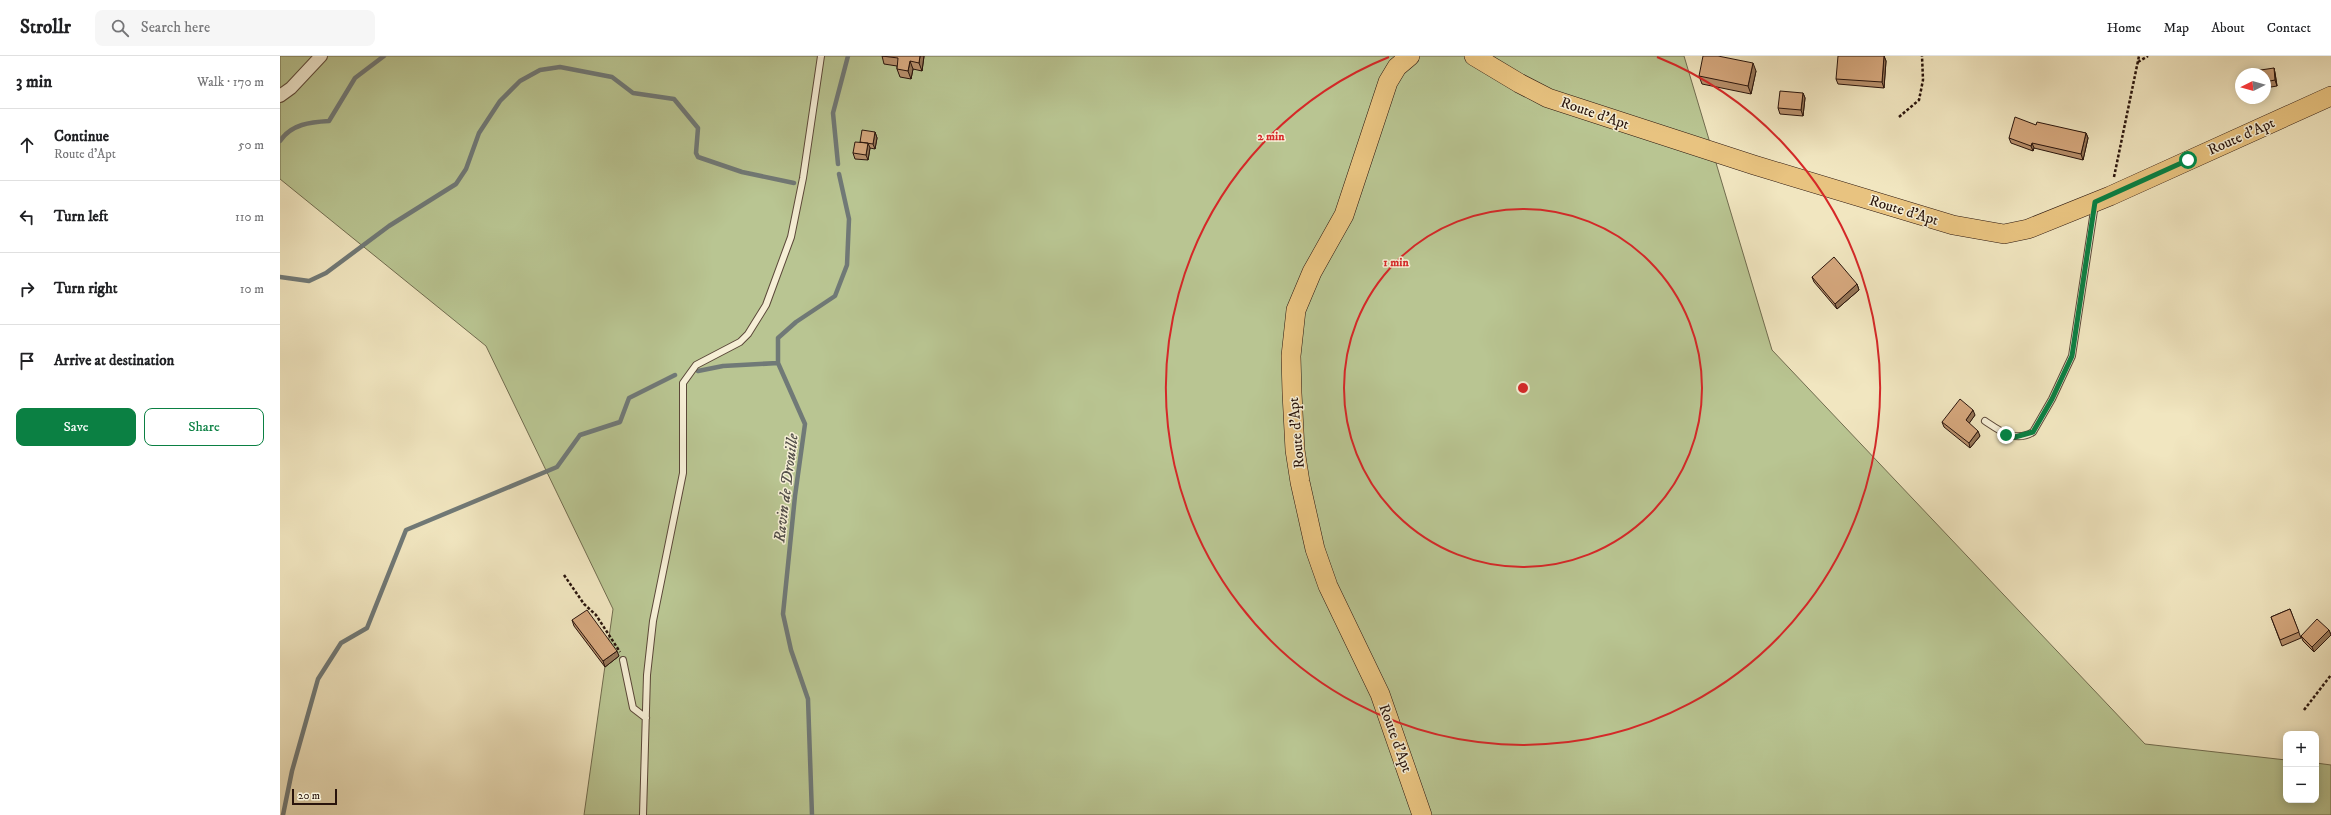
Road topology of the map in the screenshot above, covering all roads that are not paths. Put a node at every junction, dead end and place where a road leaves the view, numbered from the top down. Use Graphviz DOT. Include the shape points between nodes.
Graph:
graph roads {
  1 [pos="321,56"];
  2 [pos="822,56"];
  3 [pos="1410,56"];
  4 [pos="1474,56"];
  5 [pos="280,96"];
  6 [pos="2331,96"];
  7 [pos="2102,199"];
  8 [pos="1985,421"];
  9 [pos="623,660"];
  10 [pos="646,718"];
  11 [pos="643,815"];
  12 [pos="1422,815"];
  1 -- 5 [label="street"];
  2 -- 10 [label="lane" via="804,178 791,237 766,305 740,342 696,365 683,383 682,473 653,621 647,675"];
  3 -- 12 [label="main road, Route d'Apt" via="1397,67 1388,82 1344,216 1312,272 1296,310 1291,356 1299,474 1315,549 1328,586 1380,694"];
  4 -- 7 [label="main road, Route d'Apt" via="1548,98 1724,156 1953,225 1990,233 2010,233 2028,229"];
  6 -- 7 [label="main road, Route d'Apt"];
  7 -- 8 [label="lane" via="2072,356 2052,399 2033,432 2028,435 2006,435"];
  9 -- 10 [label="lane" via="632,708"];
  10 -- 11 [label="lane"];
}
